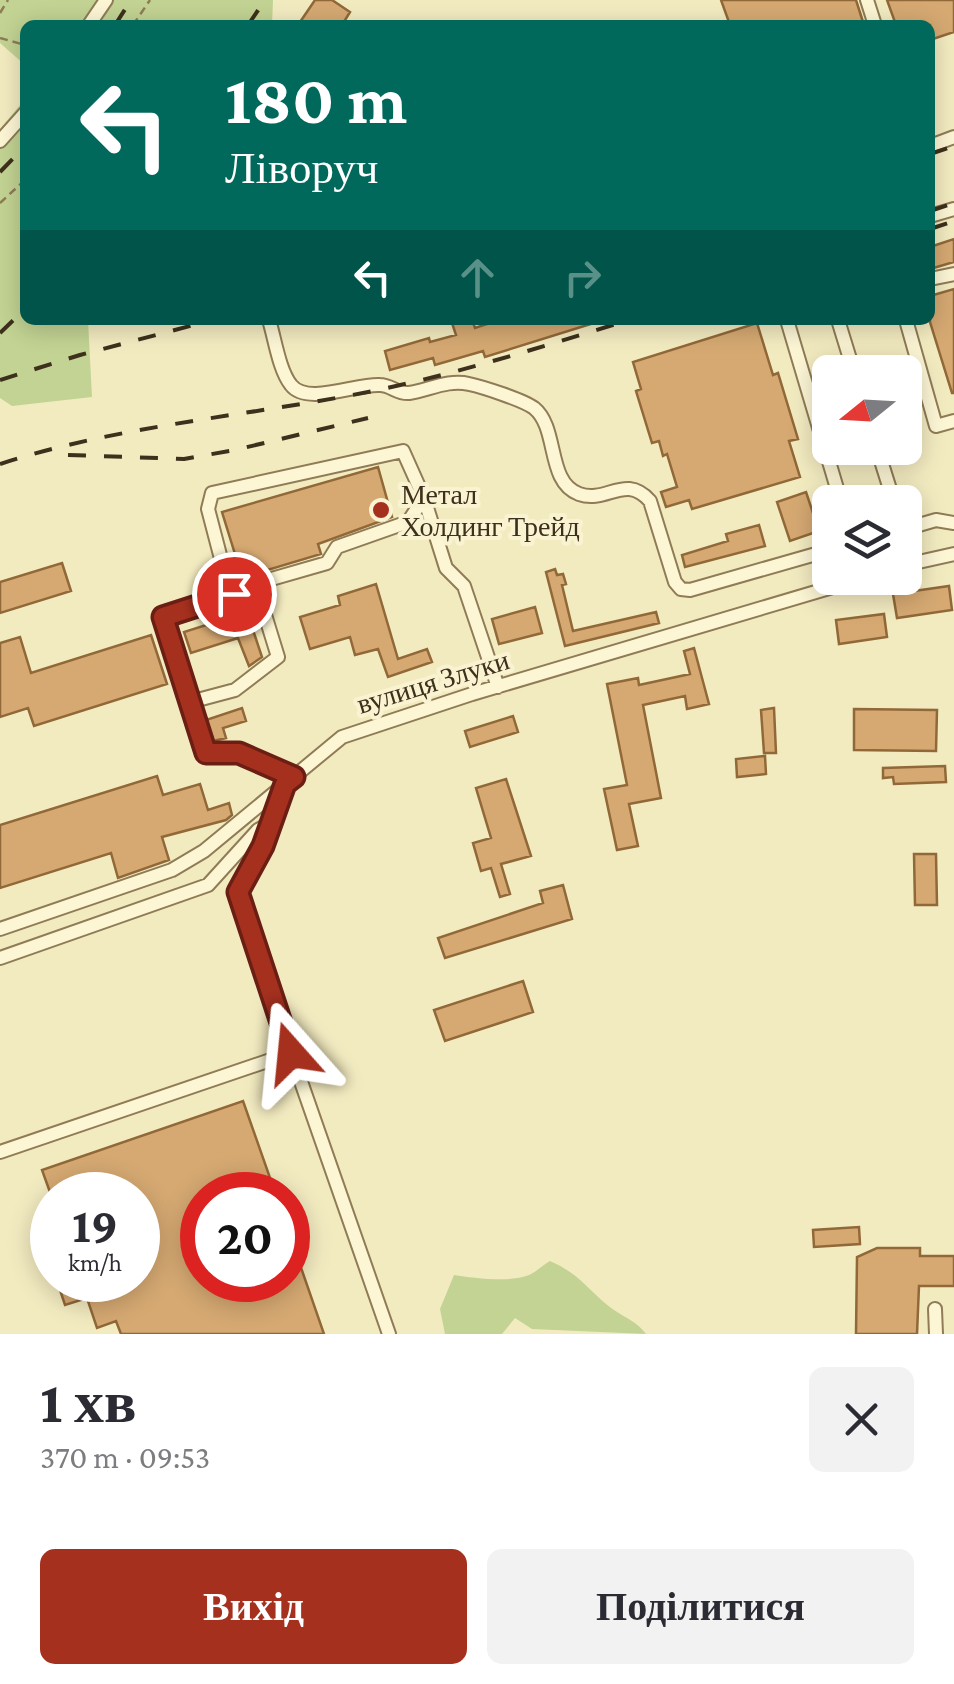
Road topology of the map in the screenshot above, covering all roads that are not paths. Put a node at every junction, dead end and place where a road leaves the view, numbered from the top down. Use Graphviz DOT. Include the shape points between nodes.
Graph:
graph roads {
  1 [pos="20,119"];
  2 [pos="0,141"];
  3 [pos="270,325"];
  4 [pos="789,325"];
  5 [pos="840,325"];
  6 [pos="907,325"];
  7 [pos="849,355"];
  8 [pos="954,421"];
  9 [pos="837,485"];
  10 [pos="424,498"];
  11 [pos="954,522"];
  12 [pos="922,524"];
  13 [pos="954,554"];
  14 [pos="812,555"];
  15 [pos="922,561"];
  16 [pos="812,593"];
  17 [pos="498,687"];
  18 [pos="190,702"];
  19 [pos="290,781"];
  20 [pos="274,821"];
  21 [pos="0,930"];
  22 [pos="0,958"];
  23 [pos="291,1053"];
  24 [pos="0,1152"];
  25 [pos="935,1309"];
  26 [pos="389,1334"];
  27 [pos="936,1334"];
  1 -- 2 [label="street"];
  3 -- 14 [label="street" via="289,384 299,392 382,384 404,394 467,383 533,407 569,488 593,495 631,488 650,501 681,589"];
  4 -- 9 [label="street"];
  5 -- 7 [label="street"];
  6 -- 8 [label="street" via="936,426"];
  10 -- 10 [label="street" via="408,522 338,547 326,562 247,586 226,574 208,509 212,492 403,451"];
  10 -- 17 [label="street" via="446,568 464,586"];
  11 -- 12 [label="street"];
  13 -- 15 [label="street"];
  16 -- 17 [label="street, вулиця Злуки"];
  17 -- 19 [label="street, вулиця Злуки" via="342,737"];
  18 -- 18 [label="street" via="235,690 278,657 262,605 234,594 163,617"];
  18 -- 19 [label="street" via="206,753 239,753"];
  19 -- 20 [label="street"];
  19 -- 21 [label="street, вулиця Злуки" via="172,870"];
  20 -- 22 [label="street" via="208,885"];
  20 -- 23 [label="street" via="238,892"];
  23 -- 24 [label="street"];
  23 -- 26 [label="street"];
  25 -- 27 [label="street"];
}
